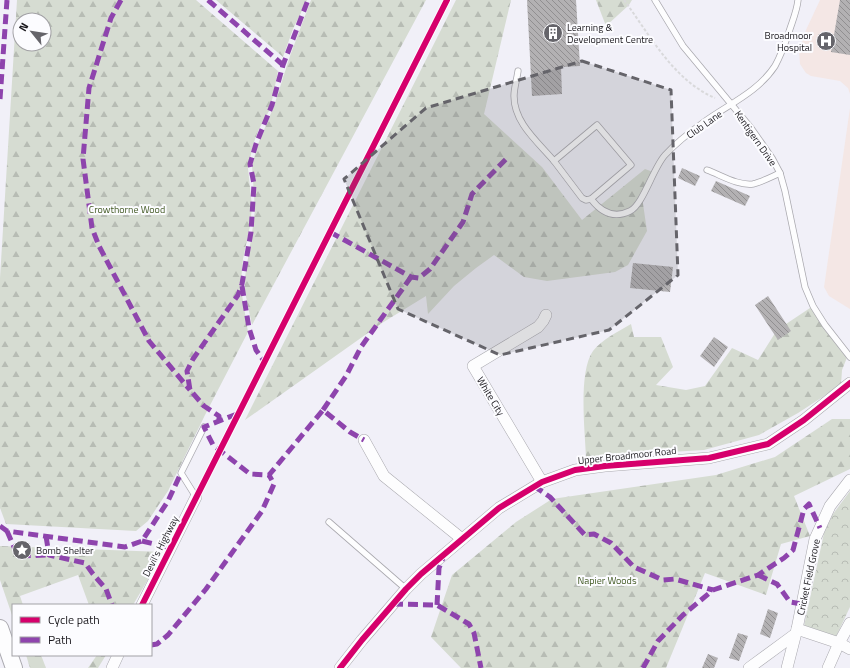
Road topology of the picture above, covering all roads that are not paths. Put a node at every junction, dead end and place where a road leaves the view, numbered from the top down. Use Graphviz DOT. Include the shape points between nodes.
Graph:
graph roads {
  1 [pos="655,0"];
  2 [pos="798,0"];
  3 [pos="518,72"];
  4 [pos="732,105"];
  5 [pos="554,161"];
  6 [pos="708,170"];
  7 [pos="780,173"];
  8 [pos="591,199"];
  9 [pos="546,315"];
  10 [pos="850,357"];
  11 [pos="850,382"];
  12 [pos="204,427"];
  13 [pos="364,440"];
  14 [pos="850,480"];
  15 [pos="542,482"];
  16 [pos="196,497"];
  17 [pos="329,522"];
  18 [pos="462,539"];
  19 [pos="406,589"];
  20 [pos="142,604"];
  21 [pos="850,622"];
  22 [pos="0,628"];
  23 [pos="795,632"];
  24 [pos="839,643"];
  25 [pos="850,649"];
  26 [pos="118,656"];
  27 [pos="14,668"];
  28 [pos="112,668"];
  29 [pos="340,668"];
  30 [pos="749,668"];
  31 [pos="787,668"];
  32 [pos="828,668"];
  1 -- 4 [label="lane, Kentigern Drive" via="683,46"];
  2 -- 4 [label="lane, Club Lane" via="783,50 774,66 763,80"];
  3 -- 5 [label="lane, Club Lane" via="514,95 518,116"];
  4 -- 7 [label="lane, Kentigern Drive" via="751,128"];
  4 -- 8 [label="lane, Club Lane" via="705,121 664,156 632,211 612,215"];
  5 -- 8 [label="lane, Club Lane" via="582,198"];
  5 -- 8 [label="lane" via="597,125 631,165"];
  6 -- 7 [label="lane" via="746,184"];
  7 -- 10 [label="lane, Kentigern Drive" via="805,287 825,325"];
  9 -- 15 [label="street, White City" via="538,327 473,366"];
  11 -- 15 [label="street, Upper Broadmoor Road" via="804,420 768,444 709,458 575,470"];
  12 -- 16 [label="lane" via="181,473"];
  13 -- 18 [label="street" via="384,476"];
  14 -- 23 [label="street, Cricket Field Grove" via="830,506 815,539"];
  15 -- 18 [label="street, Upper Broadmoor Road" via="499,508"];
  16 -- 20 [label="street, Devil's Highway"];
  17 -- 19 [label="lane"];
  18 -- 19 [label="street, Upper Broadmoor Road"];
  19 -- 29 [label="street, Upper Broadmoor Road"];
  21 -- 24 [label="street"];
  22 -- 27 [label="main road"];
  23 -- 24 [label="street"];
  23 -- 30 [label="street"];
  23 -- 31 [label="street, Cricket Field Grove"];
  24 -- 25 [label="street"];
  24 -- 32 [label="street"];
  26 -- 28 [label="street"];
}
